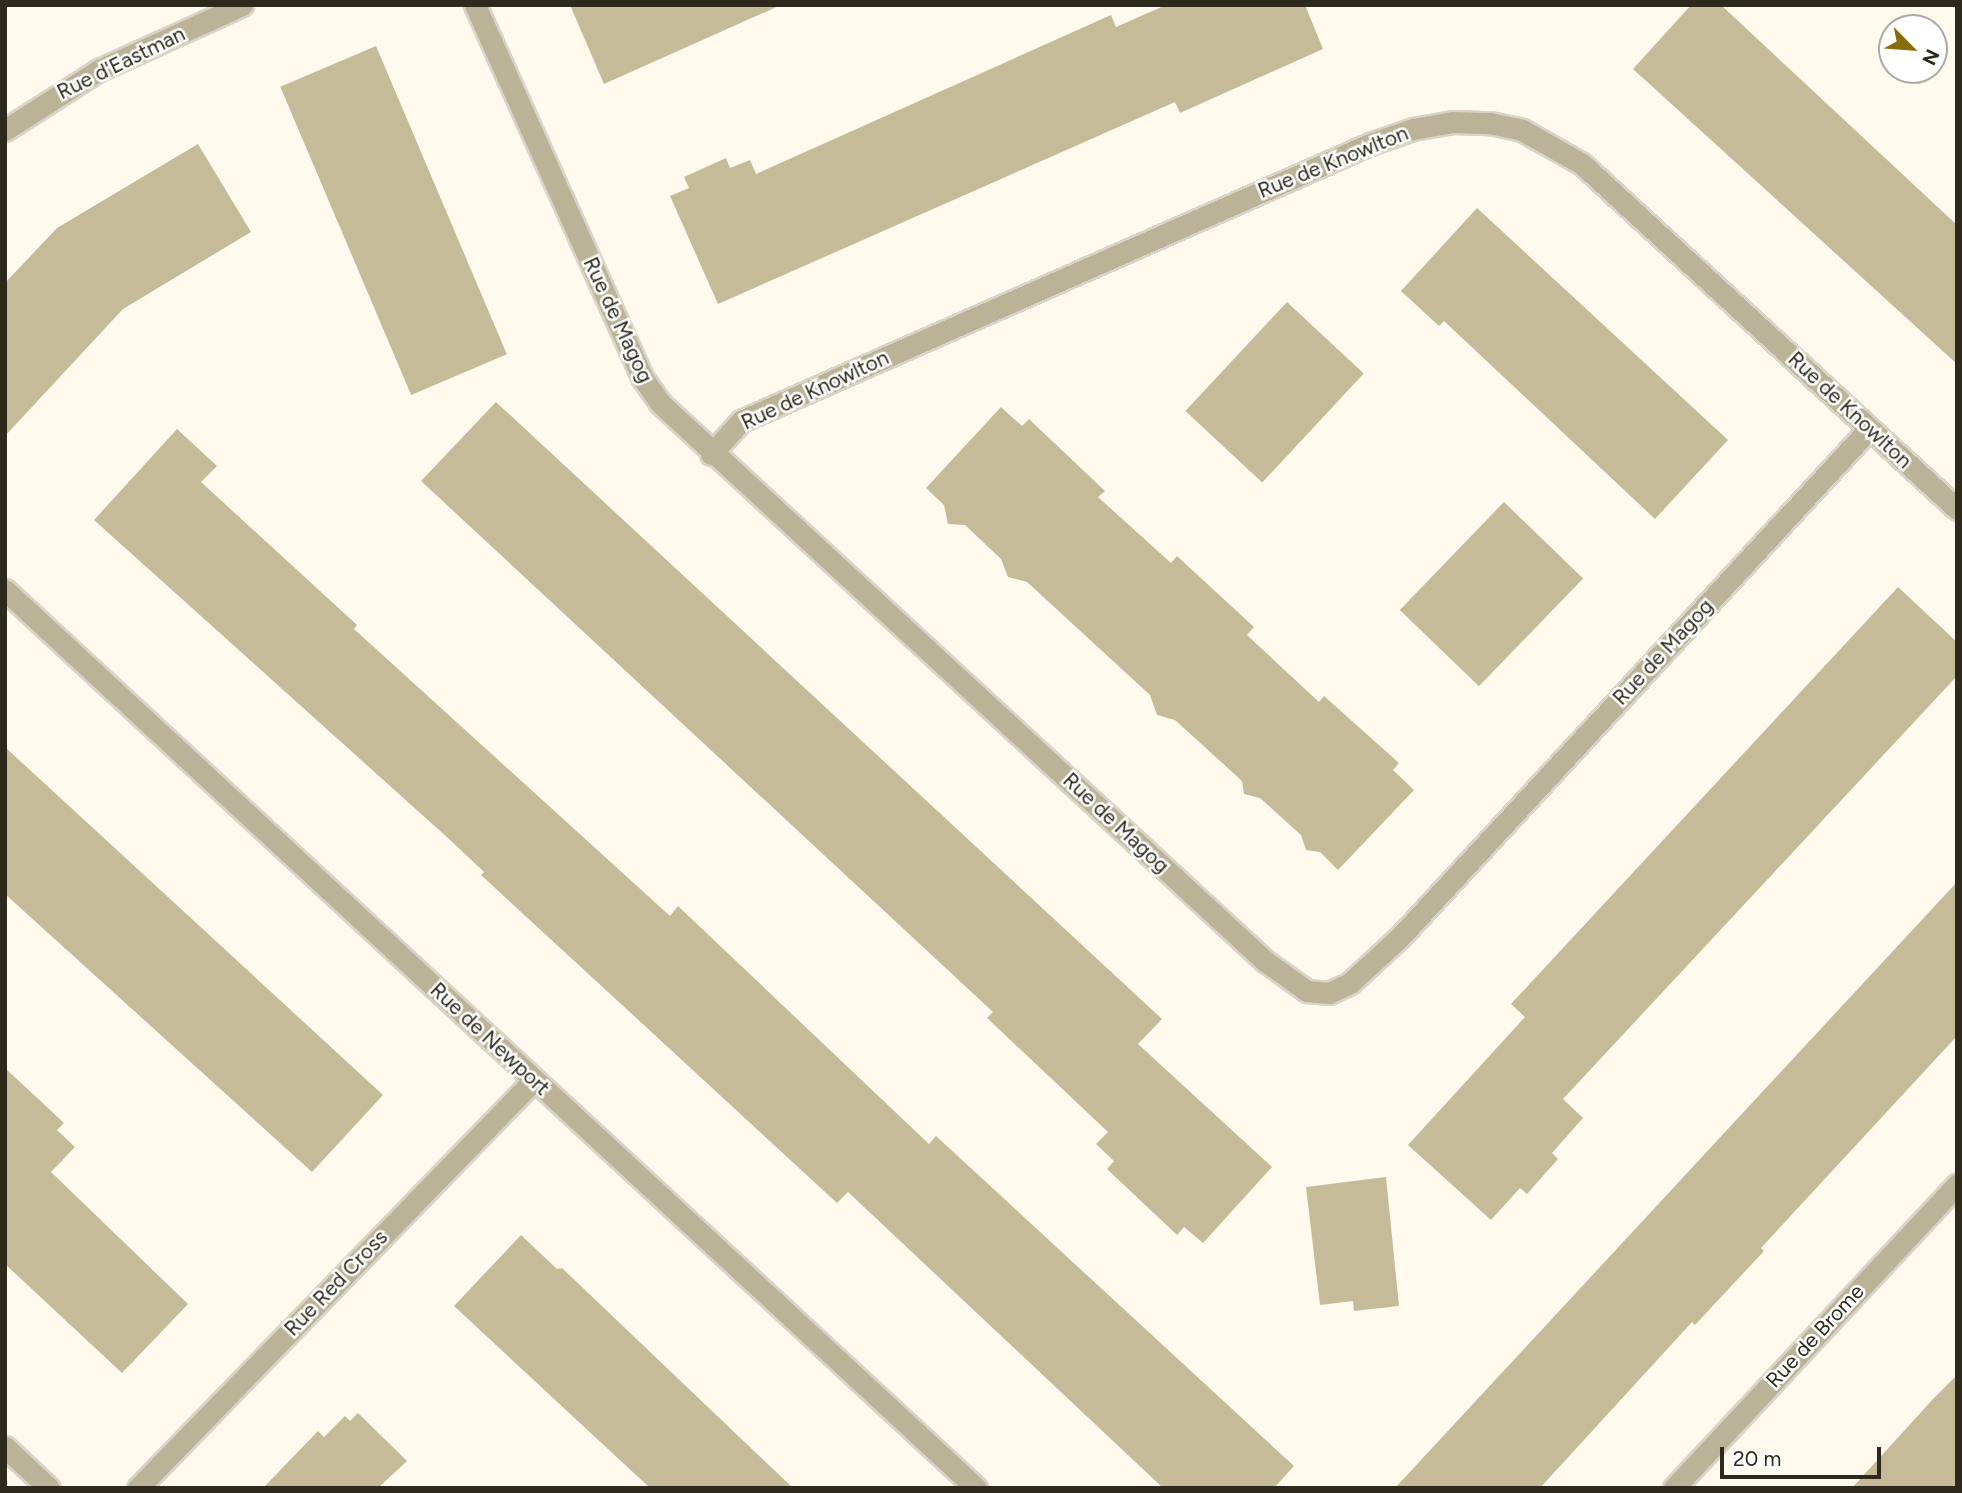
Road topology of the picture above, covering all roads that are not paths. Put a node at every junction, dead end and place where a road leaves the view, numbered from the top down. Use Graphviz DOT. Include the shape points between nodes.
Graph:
graph roads {
  1 [pos="242,5"];
  2 [pos="475,5"];
  3 [pos="5,130"];
  4 [pos="1869,429"];
  5 [pos="711,454"];
  6 [pos="1957,509"];
  7 [pos="5,590"];
  8 [pos="534,1080"];
  9 [pos="1957,1185"];
  10 [pos="5,1447"];
  11 [pos="49,1488"];
  12 [pos="138,1488"];
  13 [pos="976,1488"];
  14 [pos="1674,1488"];
  1 -- 3 [label="street, Rue d'Eastman" via="99,70"];
  2 -- 5 [label="street, Rue de Magog" via="642,377 660,404"];
  4 -- 5 [label="street, Rue de Knowlton" via="1582,164 1522,130 1453,122 1370,144 741,421"];
  4 -- 5 [label="street, Rue de Magog" via="1401,936 1349,983 1329,993 1307,991 1265,961"];
  4 -- 6 [label="street, Rue de Knowlton"];
  7 -- 8 [label="street, Rue de Newport"];
  8 -- 12 [label="street, Rue Red Cross"];
  8 -- 13 [label="street, Rue de Newport"];
  9 -- 14 [label="street, Rue de Brome"];
  10 -- 11 [label="street"];
}
